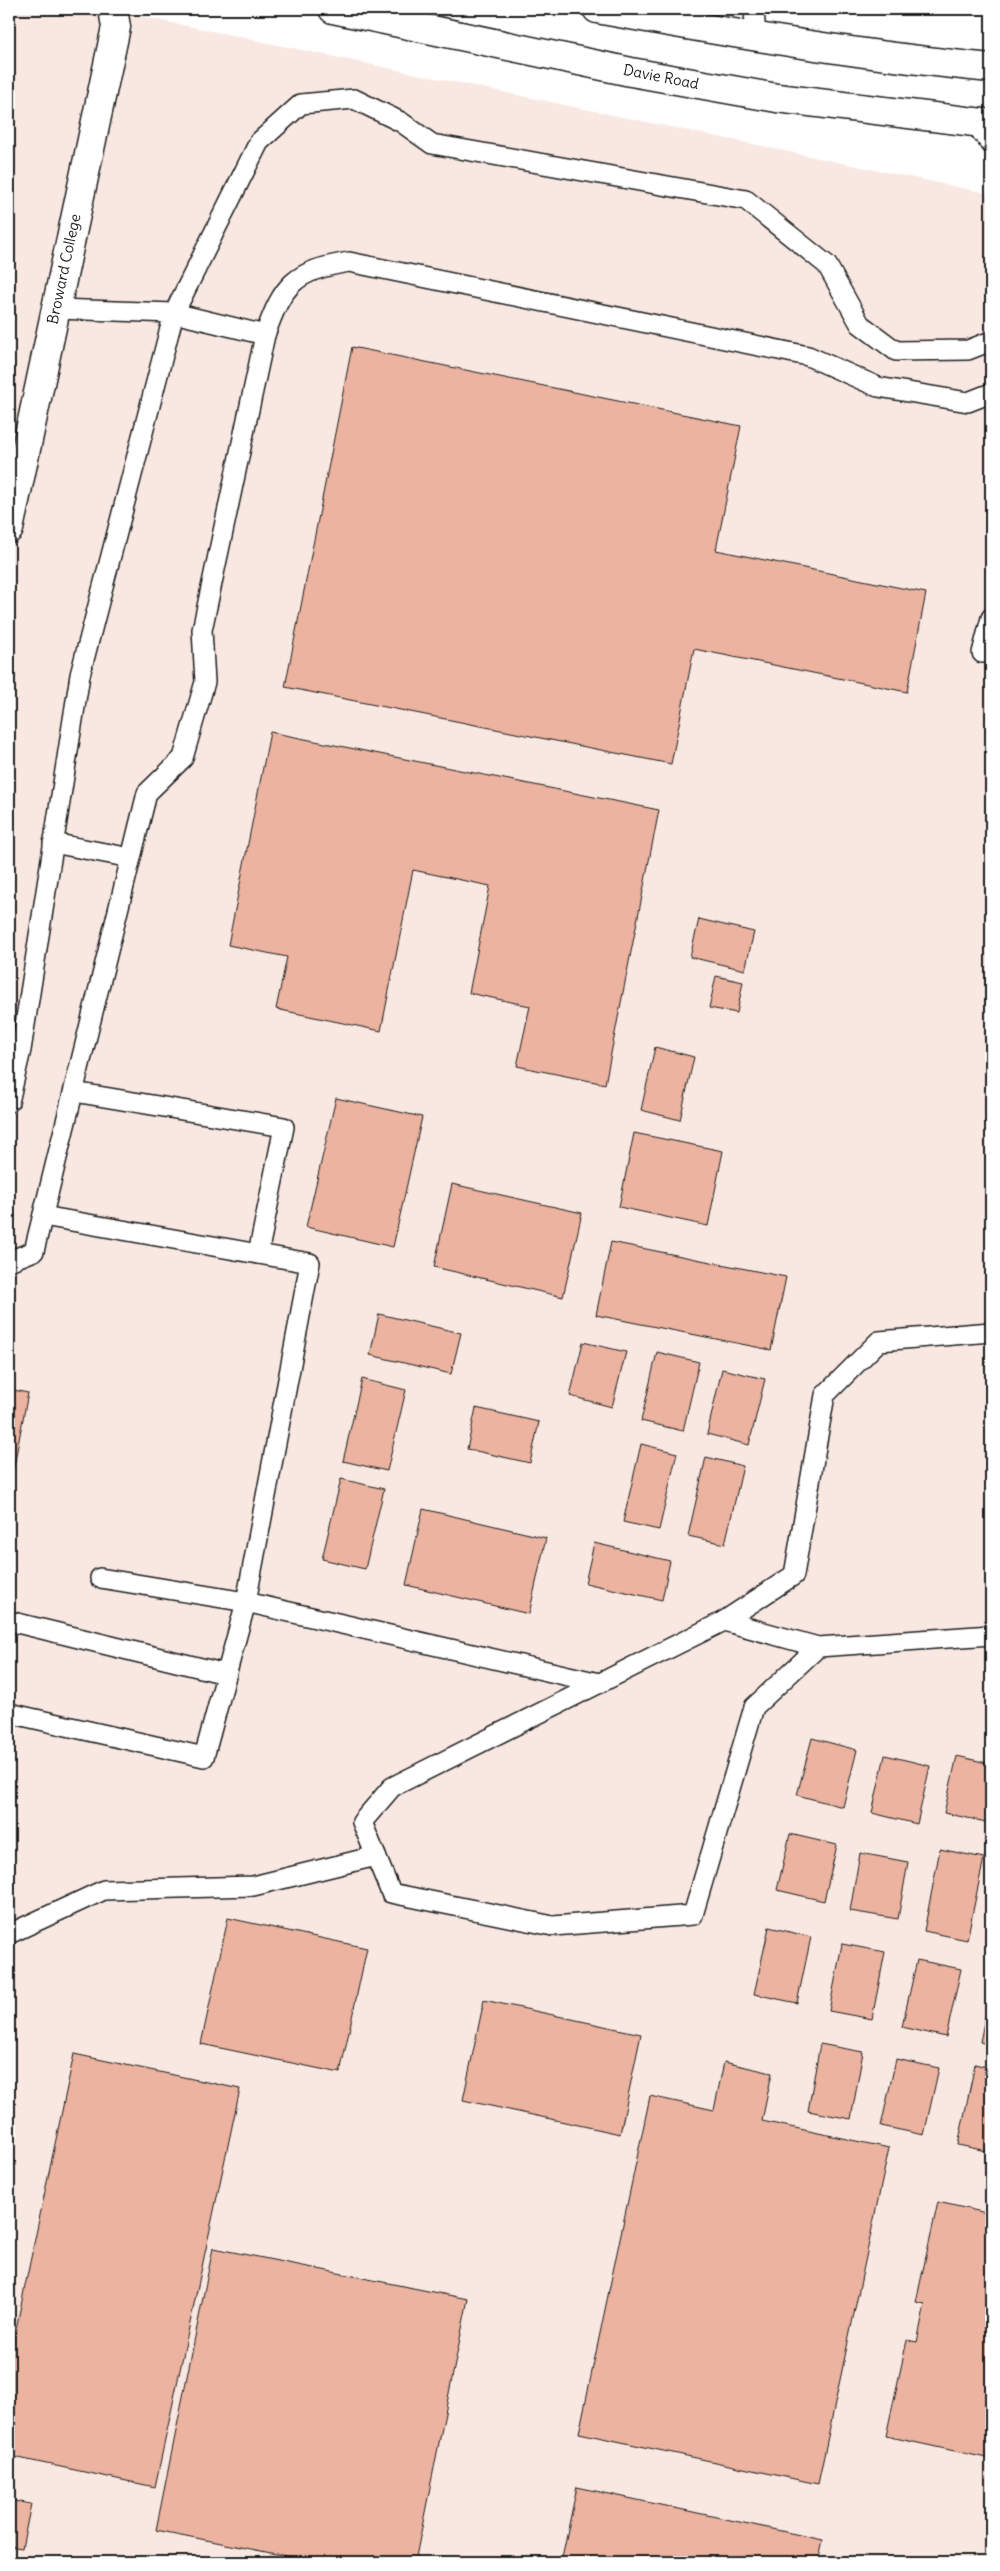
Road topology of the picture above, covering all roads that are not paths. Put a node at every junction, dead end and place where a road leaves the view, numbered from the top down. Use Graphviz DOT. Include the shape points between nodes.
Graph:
graph roads {
  1 [pos="113,9"];
  2 [pos="334,9"];
  3 [pos="597,9"];
  4 [pos="754,9"];
  5 [pos="756,38"];
  6 [pos="991,68"];
  7 [pos="983,123"];
  8 [pos="991,144"];
  9 [pos="56,309"];
  10 [pos="174,313"];
  11 [pos="265,335"];
  12 [pos="991,341"];
  13 [pos="991,393"];
  14 [pos="9,529"];
  15 [pos="991,618"];
  16 [pos="982,653"];
  17 [pos="53,843"];
  18 [pos="131,858"];
  19 [pos="74,1092"];
  20 [pos="9,1102"];
  21 [pos="43,1216"];
  22 [pos="258,1254"];
  23 [pos="9,1261"];
  24 [pos="991,1332"];
  25 [pos="100,1578"];
  26 [pos="246,1602"];
  27 [pos="724,1621"];
  28 [pos="9,1622"];
  29 [pos="991,1635"];
  30 [pos="818,1648"];
  31 [pos="226,1674"];
  32 [pos="599,1683"];
  33 [pos="9,1713"];
  34 [pos="376,1856"];
  35 [pos="9,1934"];
  1 -- 9 [label="main road, Broward College" via="116,27"];
  2 -- 7 [label="main road, Davie Road" via="631,72 777,98"];
  3 -- 5 [label="main road"];
  4 -- 5 [label="lane"];
  5 -- 6 [label="main road"];
  7 -- 8 [label="lane"];
  9 -- 10 [label="lane"];
  9 -- 14 [label="main road, Broward College"];
  10 -- 11 [label="lane"];
  10 -- 12 [label="lane" via="259,142 301,104 354,99 401,122 432,144 746,200 827,265 860,324 896,351 968,350"];
  10 -- 17 [label="lane" via="80,675"];
  11 -- 13 [label="lane" via="277,302 299,277 320,267 349,262 808,356 878,387 968,402"];
  11 -- 18 [label="lane" via="202,630 205,682 183,758 147,792"];
  15 -- 16 [label="lane"];
  17 -- 18 [label="lane"];
  17 -- 20 [label="lane"];
  18 -- 19 [label="lane"];
  19 -- 21 [label="lane"];
  19 -- 22 [label="lane" via="284,1127"];
  21 -- 22 [label="lane"];
  21 -- 23 [label="lane" via="34,1251"];
  22 -- 26 [label="lane" via="310,1263"];
  24 -- 27 [label="lane" via="879,1341 825,1395 794,1575"];
  25 -- 26 [label="lane"];
  26 -- 31 [label="lane"];
  26 -- 32 [label="lane"];
  27 -- 30 [label="lane"];
  27 -- 32 [label="lane"];
  28 -- 31 [label="lane"];
  29 -- 30 [label="lane"];
  30 -- 34 [label="lane" via="754,1707 693,1915 553,1926 391,1893"];
  31 -- 33 [label="lane" via="204,1757"];
  32 -- 34 [label="lane" via="392,1787 362,1822"];
  34 -- 35 [label="lane" via="253,1886 104,1890"];
}
